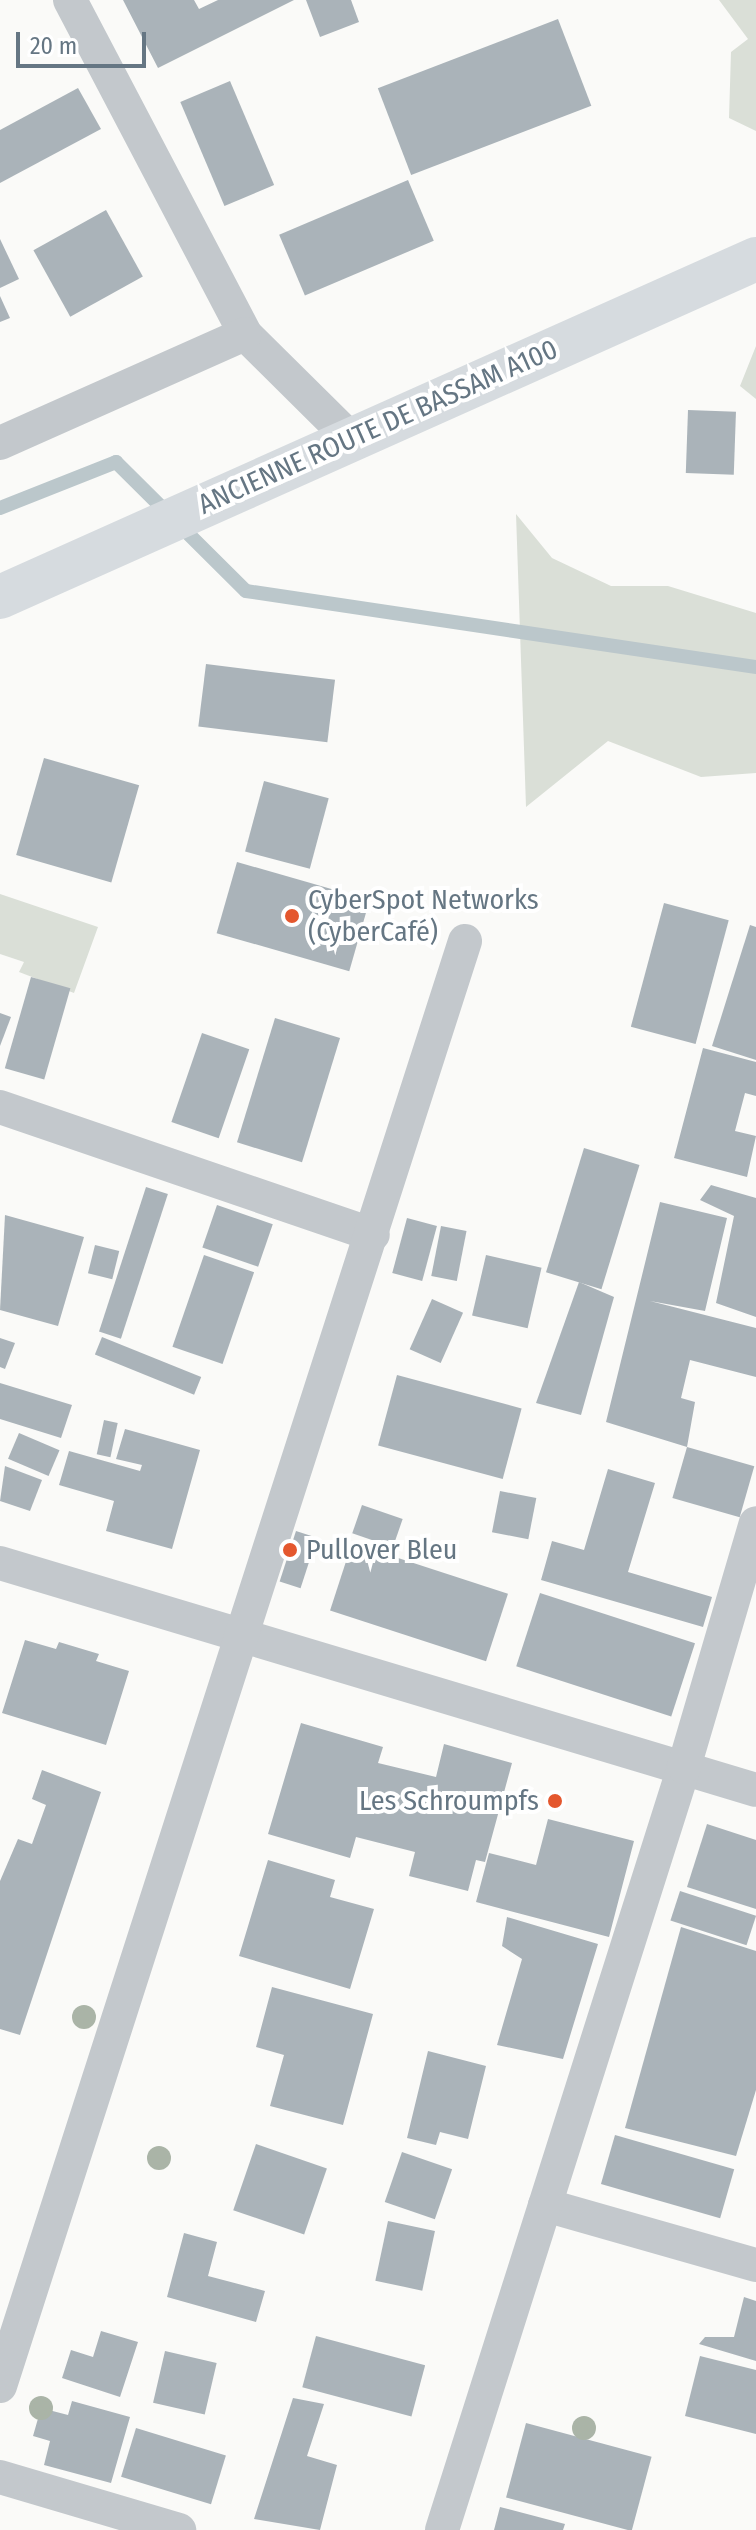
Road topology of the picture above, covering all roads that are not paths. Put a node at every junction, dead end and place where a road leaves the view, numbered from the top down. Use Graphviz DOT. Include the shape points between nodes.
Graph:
graph roads {
  1 [pos="70,0"];
  2 [pos="756,259"];
  3 [pos="245,334"];
  4 [pos="351,439"];
  5 [pos="0,443"];
  6 [pos="0,597"];
  7 [pos="465,941"];
  8 [pos="0,1107"];
  9 [pos="373,1235"];
  10 [pos="756,1523"];
  11 [pos="0,1563"];
  12 [pos="238,1637"];
  13 [pos="684,1767"];
  14 [pos="756,1790"];
  15 [pos="545,2205"];
  16 [pos="756,2265"];
  17 [pos="0,2386"];
  18 [pos="0,2477"];
  19 [pos="179,2530"];
  20 [pos="442,2530"];
  1 -- 3 [label="street"];
  2 -- 4 [label="main road, ANCIENNE ROUTE DE BASSAM A100"];
  3 -- 4 [label="street"];
  3 -- 5 [label="street"];
  4 -- 6 [label="main road, ANCIENNE ROUTE DE BASSAM A100"];
  7 -- 9 [label="street"];
  8 -- 9 [label="street"];
  9 -- 12 [label="street"];
  10 -- 13 [label="street"];
  11 -- 12 [label="street"];
  12 -- 13 [label="street"];
  12 -- 17 [label="street"];
  13 -- 14 [label="street"];
  13 -- 15 [label="street"];
  15 -- 16 [label="street"];
  15 -- 20 [label="street"];
  18 -- 19 [label="street"];
}
